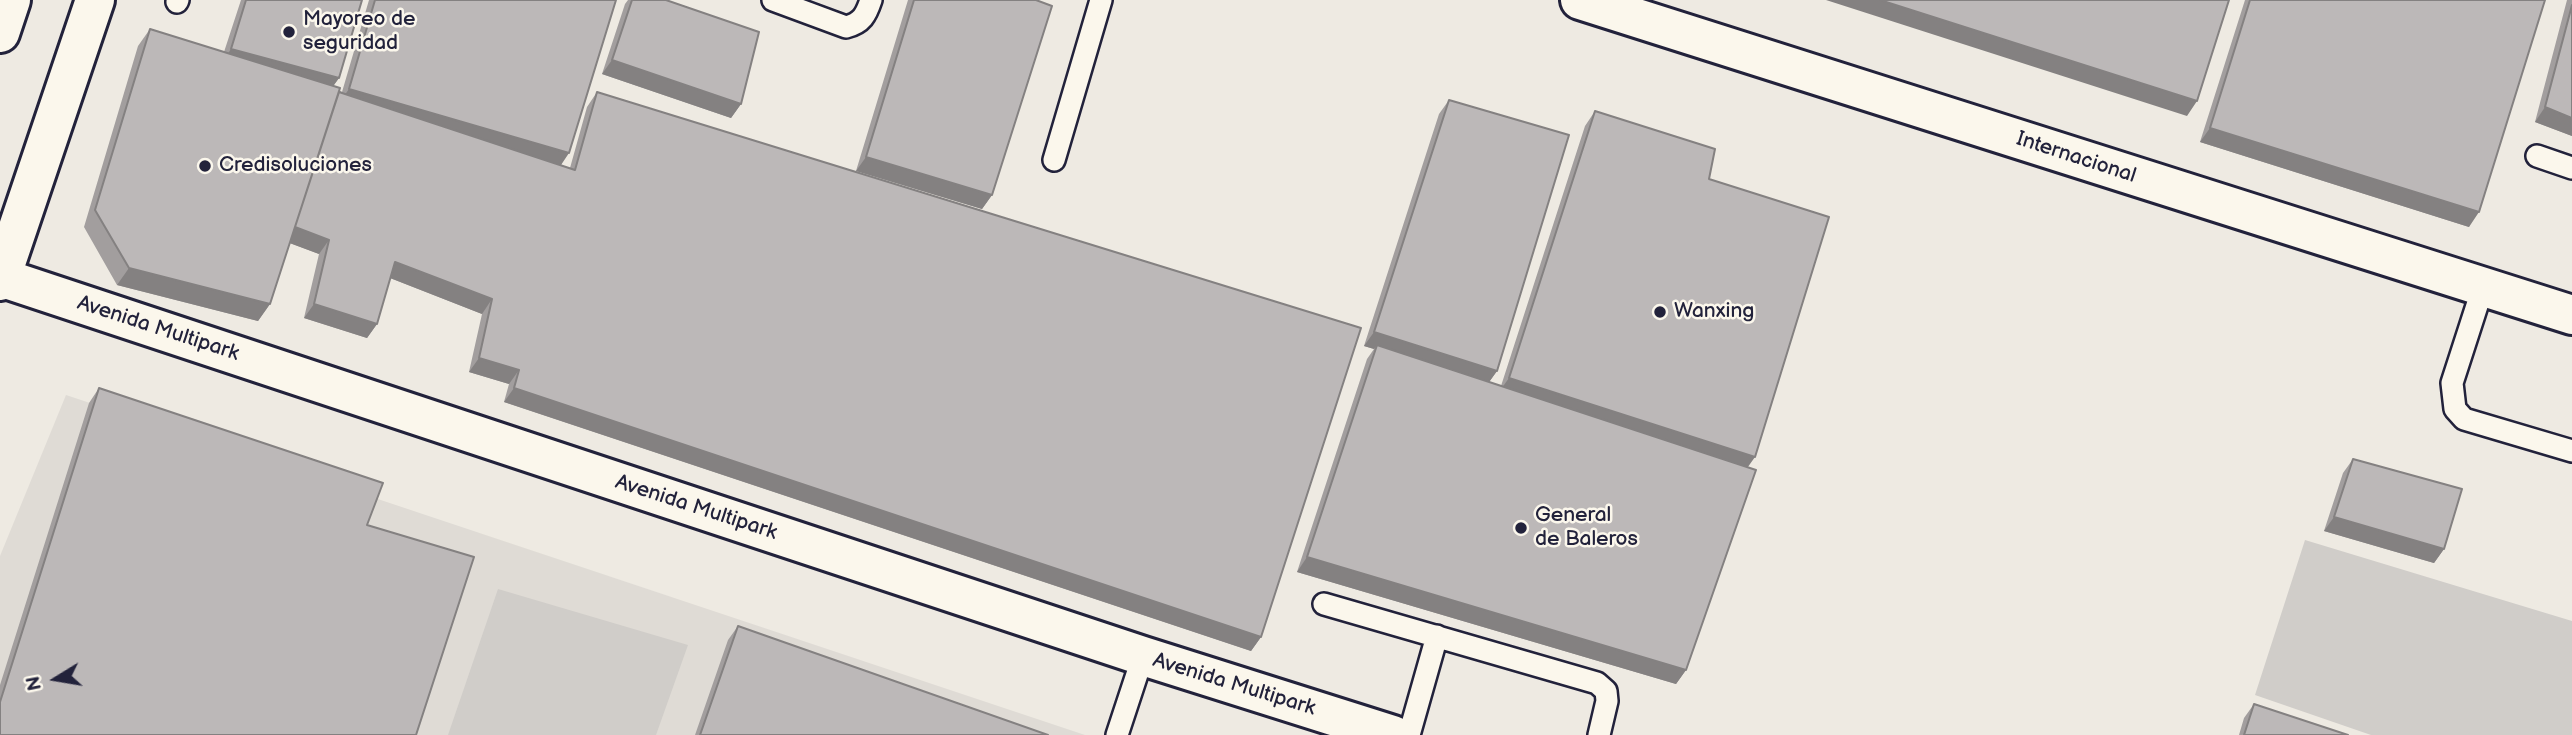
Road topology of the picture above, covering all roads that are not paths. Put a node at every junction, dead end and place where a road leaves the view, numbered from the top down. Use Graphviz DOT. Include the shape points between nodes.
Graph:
graph roads {
  1 [pos="11,0"];
  2 [pos="95,0"];
  3 [pos="773,0"];
  4 [pos="871,0"];
  5 [pos="1101,0"];
  6 [pos="1580,0"];
  7 [pos="0,33"];
  8 [pos="2538,156"];
  9 [pos="1054,160"];
  10 [pos="2572,168"];
  11 [pos="0,278"];
  12 [pos="2483,287"];
  13 [pos="2572,315"];
  14 [pos="2572,451"];
  15 [pos="1324,604"];
  16 [pos="1437,636"];
  17 [pos="1143,656"];
  18 [pos="1116,735"];
  19 [pos="1393,735"];
  20 [pos="1409,735"];
  21 [pos="1599,735"];
  1 -- 7 [label="street"];
  2 -- 11 [label="street"];
  3 -- 4 [label="lane" via="846,27 858,24"];
  5 -- 9 [label="lane"];
  6 -- 12 [label="street, Internacional"];
  8 -- 10 [label="lane"];
  11 -- 17 [label="street, Avenida Multipark"];
  12 -- 13 [label="street, Internacional"];
  12 -- 14 [label="lane" via="2452,383 2455,409 2464,419"];
  15 -- 16 [label="lane"];
  16 -- 20 [label="lane"];
  16 -- 21 [label="lane" via="1597,683 1606,691 1607,701"];
  17 -- 18 [label="lane"];
  17 -- 19 [label="street, Avenida Multipark"];
}
